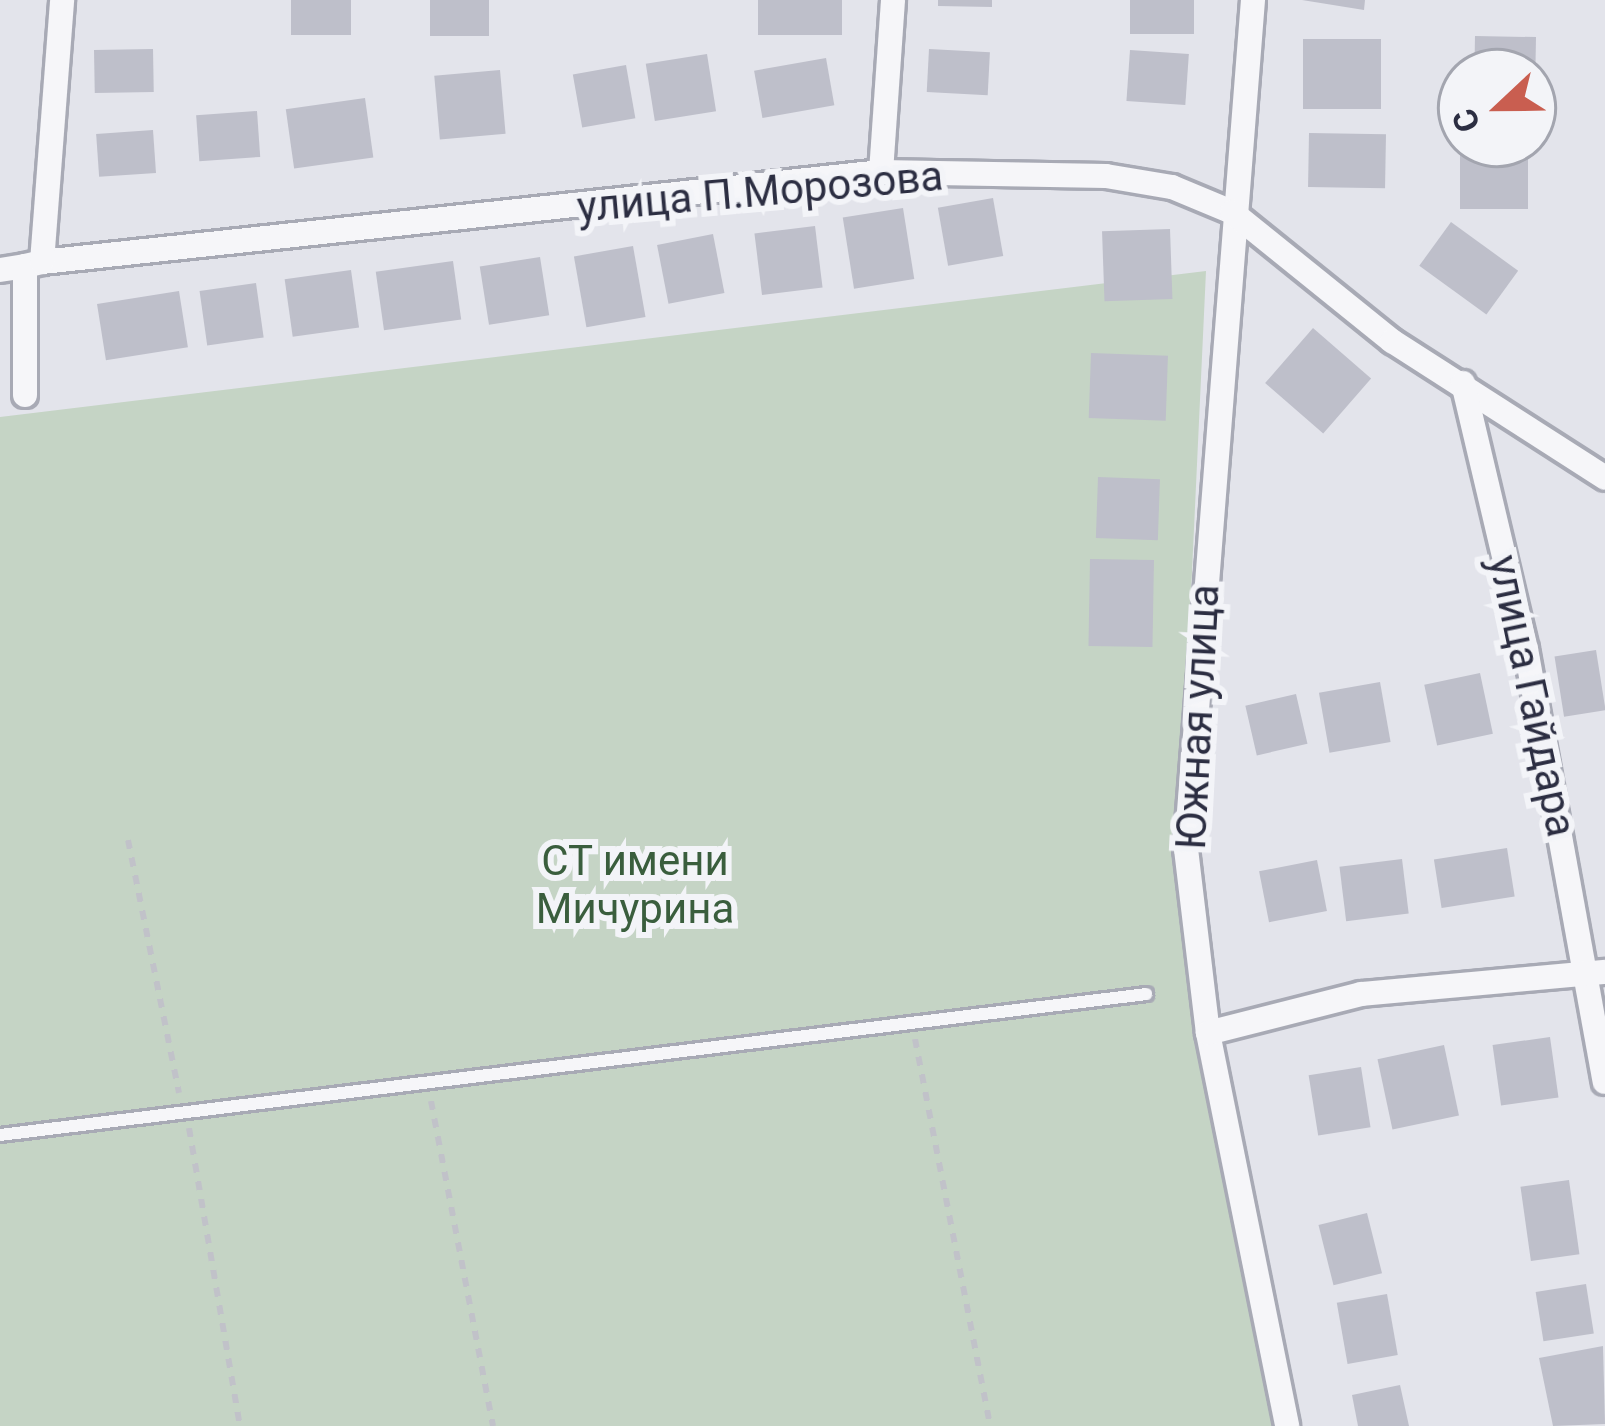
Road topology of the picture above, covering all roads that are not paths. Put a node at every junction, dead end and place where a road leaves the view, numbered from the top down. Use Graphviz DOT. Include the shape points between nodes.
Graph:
graph roads {
  1 [pos="62,0"];
  2 [pos="893,0"];
  3 [pos="1253,0"];
  4 [pos="881,172"];
  5 [pos="1232,212"];
  6 [pos="23,266"];
  7 [pos="1463,383"];
  8 [pos="25,395"];
  9 [pos="1605,478"];
  10 [pos="1596,972"];
  11 [pos="1146,994"];
  12 [pos="1208,1033"];
  13 [pos="1605,1082"];
  14 [pos="0,1135"];
  15 [pos="1287,1426"];
  1 -- 6 [label="street"];
  2 -- 4 [label="street"];
  3 -- 5 [label="street, Южная улица"];
  4 -- 5 [label="street, улица П.Морозова" via="1106,176 1172,188"];
  4 -- 6 [label="street, улица П.Морозова"];
  5 -- 7 [label="street, улица П.Морозова" via="1392,341"];
  5 -- 12 [label="street, Южная улица" via="1186,849"];
  6 -- 8 [label="street"];
  7 -- 9 [label="street, улица П.Морозова"];
  7 -- 10 [label="street, улица Гайдара"];
  10 -- 12 [label="street" via="1361,994"];
  10 -- 13 [label="street, улица Гайдара"];
  11 -- 14 [label="lane"];
  12 -- 15 [label="street, Южная улица"];
}
